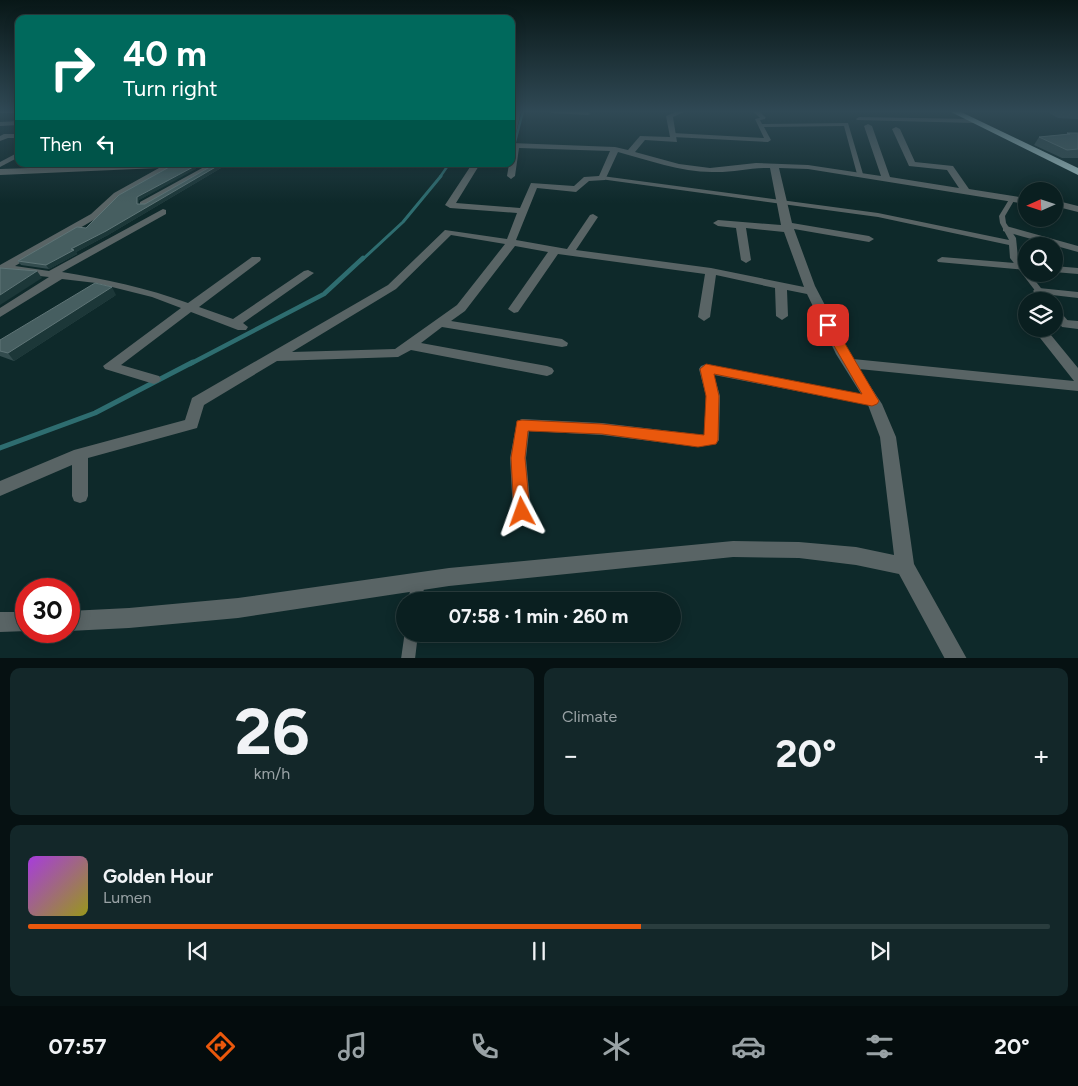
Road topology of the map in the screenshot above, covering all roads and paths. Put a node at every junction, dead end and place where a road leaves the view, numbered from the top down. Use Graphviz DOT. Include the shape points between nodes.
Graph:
graph roads {
  1 [pos="640,142"];
  2 [pos="851,142"];
  3 [pos="873,142"];
  4 [pos="902,142"];
  5 [pos="1017,142"];
  6 [pos="515,143"];
  7 [pos="615,149"];
  8 [pos="631,152"];
  9 [pos="15,156"];
  10 [pos="0,165"];
  11 [pos="774,166"];
  12 [pos="108,167"];
  13 [pos="168,167"];
  14 [pos="211,167"];
  15 [pos="474,167"];
  16 [pos="512,167"];
  17 [pos="0,172"];
  18 [pos="1078,172"];
  19 [pos="860,174"];
  20 [pos="511,176"];
  21 [pos="602,178"];
  22 [pos="886,178"];
  23 [pos="965,190"];
  24 [pos="1012,199"];
  25 [pos="1018,200"];
  26 [pos="780,201"];
  27 [pos="143,204"];
  28 [pos="1063,205"];
  29 [pos="1078,209"];
  30 [pos="163,212"];
  31 [pos="522,212"];
  32 [pos="593,217"];
  33 [pos="718,223"];
  34 [pos="741,225"];
  35 [pos="787,227"];
  36 [pos="1006,229"];
  37 [pos="869,239"];
  38 [pos="510,243"];
  39 [pos="1012,243"];
  40 [pos="1078,249"];
  41 [pos="555,250"];
  42 [pos="570,253"];
  43 [pos="256,259"];
  44 [pos="746,260"];
  45 [pos="942,260"];
  46 [pos="1018,262"];
  47 [pos="1018,266"];
  48 [pos="2,269"];
  49 [pos="1063,270"];
  50 [pos="710,271"];
  51 [pos="1076,271"];
  52 [pos="308,273"];
  53 [pos="55,275"];
  54 [pos="1033,282"];
  55 [pos="781,286"];
  56 [pos="1039,291"];
  57 [pos="812,292"];
  58 [pos="1078,295"];
  59 [pos="188,307"];
  60 [pos="514,309"];
  61 [pos="0,313"];
  62 [pos="782,316"];
  63 [pos="704,317"];
  64 [pos="440,323"];
  65 [pos="1046,337"];
  66 [pos="562,343"];
  67 [pos="410,345"];
  68 [pos="274,357"];
  69 [pos="849,363"];
  70 [pos="547,371"];
  71 [pos="1078,377"];
  72 [pos="154,379"];
  73 [pos="1078,386"];
  74 [pos="872,401"];
  75 [pos="80,454"];
  76 [pos="0,489"];
  77 [pos="80,496"];
  78 [pos="522,512"];
  79 [pos="905,566"];
  80 [pos="418,581"];
  81 [pos="416,592"];
  82 [pos="80,620"];
  83 [pos="0,622"];
  84 [pos="15,622"];
  85 [pos="410,642"];
  86 [pos="408,658"];
  87 [pos="957,658"];
  1 -- 8 [label="street"];
  2 -- 19 [label="lane"];
  3 -- 22 [label="street"];
  4 -- 23 [label="street" via="912,164 950,168"];
  5 -- 18 [label="highway"];
  6 -- 7 [label="street"];
  7 -- 8 [label="street"];
  7 -- 21 [label="street"];
  8 -- 11 [label="street" via="679,166 710,170"];
  9 -- 10 [label="street"];
  11 -- 19 [label="street"];
  11 -- 26 [label="street"];
  12 -- 17 [label="street"];
  13 -- 48 [label="street" via="117,195 94,216"];
  14 -- 27 [label="street"];
  15 -- 31 [label="street" via="450,205"];
  16 -- 20 [label="street"];
  19 -- 22 [label="street"];
  21 -- 26 [label="lane"];
  21 -- 31 [label="street" via="587,180 576,189 534,185"];
  22 -- 23 [label="street"];
  23 -- 24 [label="street"];
  24 -- 25 [label="street"];
  24 -- 36 [label="lane" via="1002,216"];
  26 -- 35 [label="street"];
  26 -- 39 [label="lane" via="878,215"];
  28 -- 29 [label="street"];
  30 -- 53 [label="street"];
  31 -- 38 [label="street"];
  32 -- 42 [label="street"];
  33 -- 34 [label="street"];
  34 -- 35 [label="street"];
  34 -- 44 [label="street"];
  35 -- 37 [label="street"];
  35 -- 57 [label="street"];
  36 -- 39 [label="lane"];
  36 -- 40 [label="street"];
  38 -- 41 [label="street"];
  38 -- 64 [label="street" via="461,308"];
  38 -- 68 [label="street" via="449,232 392,287"];
  39 -- 46 [label="lane" via="1014,258"];
  41 -- 42 [label="street"];
  41 -- 60 [label="street"];
  42 -- 50 [label="street"];
  43 -- 59 [label="street"];
  45 -- 47 [label="street"];
  48 -- 53 [label="street"];
  49 -- 51 [label="street"];
  50 -- 55 [label="street"];
  50 -- 63 [label="street"];
  52 -- 59 [label="street" via="238,325"];
  53 -- 59 [label="street" via="122,286"];
  53 -- 61 [label="street"];
  54 -- 56 [label="lane"];
  55 -- 57 [label="street"];
  55 -- 62 [label="street"];
  56 -- 58 [label="street"];
  57 -- 69 [label="street"];
  59 -- 72 [label="street" via="110,366"];
  64 -- 66 [label="street"];
  64 -- 67 [label="street"];
  65 -- 71 [label="street"];
  67 -- 68 [label="street" via="398,354"];
  67 -- 70 [label="street"];
  68 -- 75 [label="street" via="198,402 192,424"];
  69 -- 73 [label="street"];
  69 -- 74 [label="street"];
  74 -- 78 [label="street" via="706,369 713,396 711,440 522,425 518,458"];
  74 -- 79 [label="street" via="884,421 888,437"];
  75 -- 76 [label="street"];
  75 -- 77 [label="street"];
  79 -- 80 [label="street" via="856,556 800,550 733,549"];
  79 -- 87 [label="street"];
  80 -- 81 [label="lane"];
  80 -- 82 [label="street" via="238,608"];
  83 -- 84 [label="street"];
  85 -- 86 [label="lane"];
}
